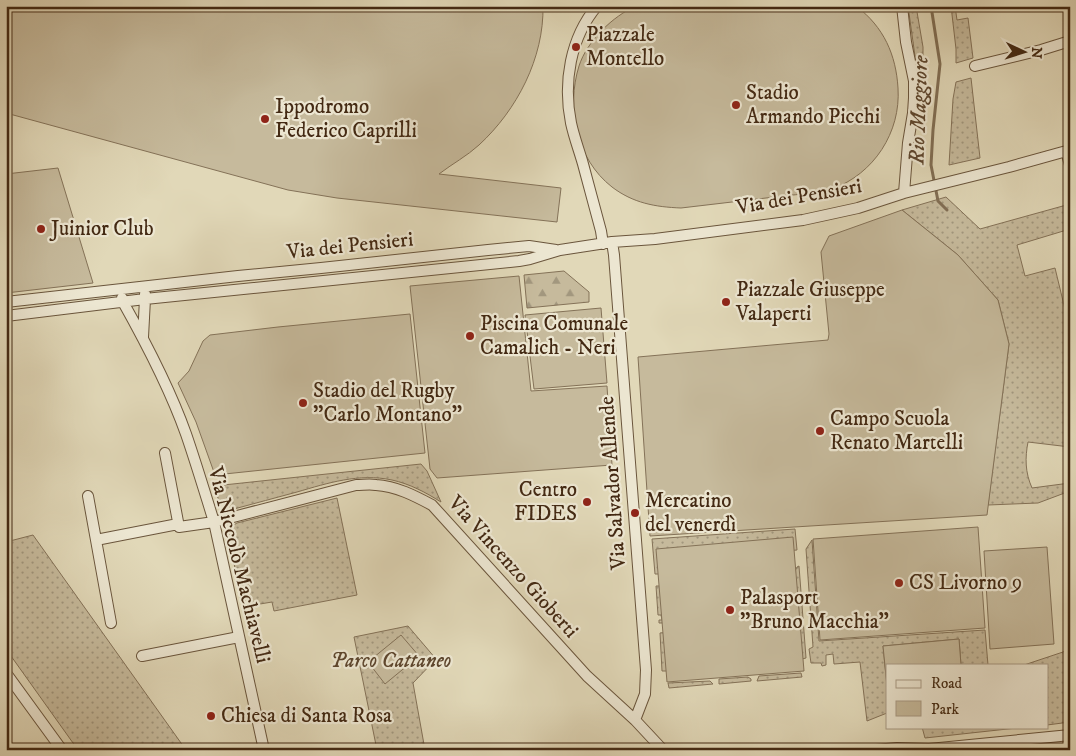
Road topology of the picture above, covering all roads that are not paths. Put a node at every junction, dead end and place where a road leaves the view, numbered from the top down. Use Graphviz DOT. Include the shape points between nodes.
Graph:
graph roads {
  1 [pos="597,6"];
  2 [pos="902,6"];
  3 [pos="1070,41"];
  4 [pos="975,66"];
  5 [pos="1068,150"];
  6 [pos="1070,165"];
  7 [pos="904,193"];
  8 [pos="608,243"];
  9 [pos="560,250"];
  10 [pos="144,287"];
  11 [pos="121,290"];
  12 [pos="146,300"];
  13 [pos="6,302"];
  14 [pos="122,302"];
  15 [pos="6,316"];
  16 [pos="143,338"];
  17 [pos="165,453"];
  18 [pos="88,496"];
  19 [pos="214,522"];
  20 [pos="178,524"];
  21 [pos="96,540"];
  22 [pos="111,623"];
  23 [pos="239,636"];
  24 [pos="142,656"];
  25 [pos="6,673"];
  26 [pos="635,720"];
  27 [pos="1070,735"];
  28 [pos="62,750"];
  29 [pos="264,750"];
  30 [pos="663,750"];
  31 [pos="876,750"];
  1 -- 8 [label="street" via="576,44 569,71 568,96 571,122"];
  2 -- 7 [label="street" via="914,81"];
  3 -- 4 [label="street"];
  5 -- 6 [label="street"];
  5 -- 7 [label="street, Via dei Pensieri"];
  7 -- 8 [label="street, Via dei Pensieri" via="858,208 803,220"];
  8 -- 9 [label="street, Via dei Pensieri"];
  8 -- 26 [label="street, Via Salvador Allende" via="614,255 646,670 644,694"];
  9 -- 10 [label="street, Via dei Pensieri" via="529,246"];
  9 -- 12 [label="street, Via dei Pensieri" via="530,260"];
  10 -- 11 [label="street, Via dei Pensieri"];
  10 -- 12 [label="street"];
  11 -- 13 [label="street, Via dei Pensieri"];
  11 -- 14 [label="street"];
  12 -- 14 [label="street, Via dei Pensieri"];
  12 -- 16 [label="street, Via Niccolò Machiavelli"];
  14 -- 15 [label="street, Via dei Pensieri"];
  14 -- 16 [label="street, Via Niccolò Machiavelli"];
  16 -- 19 [label="street, Via Niccolò Machiavelli" via="185,432"];
  17 -- 20 [label="street"];
  18 -- 21 [label="street"];
  19 -- 20 [label="street, Via Vincenzo Gioberti" via="179,527"];
  19 -- 23 [label="street, Via Niccolò Machiavelli"];
  19 -- 26 [label="street, Via Vincenzo Gioberti" via="356,485 378,485 412,494 432,505 587,676"];
  20 -- 21 [label="street, Via Vincenzo Gioberti"];
  21 -- 22 [label="street"];
  23 -- 24 [label="street"];
  23 -- 29 [label="street, Via Niccolò Machiavelli"];
  25 -- 28 [label="street"];
  26 -- 30 [label="street, Via Vincenzo Gioberti"];
  27 -- 31 [label="street" via="929,749"];
}
